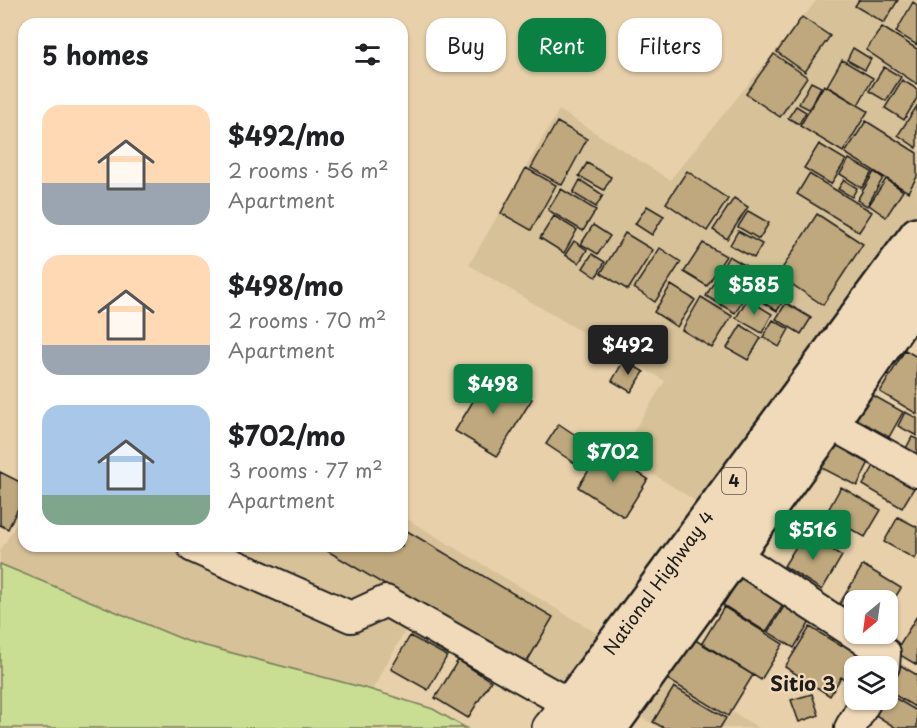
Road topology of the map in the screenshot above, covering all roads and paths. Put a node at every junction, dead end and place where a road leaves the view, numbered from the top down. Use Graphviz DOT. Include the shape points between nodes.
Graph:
graph roads {
  1 [pos="917,234"];
  2 [pos="917,265"];
  3 [pos="917,299"];
  4 [pos="831,424"];
  5 [pos="917,472"];
  6 [pos="204,552"];
  7 [pos="736,556"];
  8 [pos="885,656"];
  9 [pos="861,710"];
  10 [pos="565,720"];
  11 [pos="610,728"];
  12 [pos="850,728"];
  1 -- 10 [label="main road, National Highway 4 / 4"];
  2 -- 10 [label="main road" via="641,647"];
  3 -- 4 [label="main road"];
  4 -- 5 [label="street"];
  4 -- 7 [label="main road"];
  6 -- 10 [label="street" via="351,617 386,601"];
  7 -- 8 [label="street"];
  7 -- 11 [label="main road"];
  9 -- 12 [label="street"];
}
